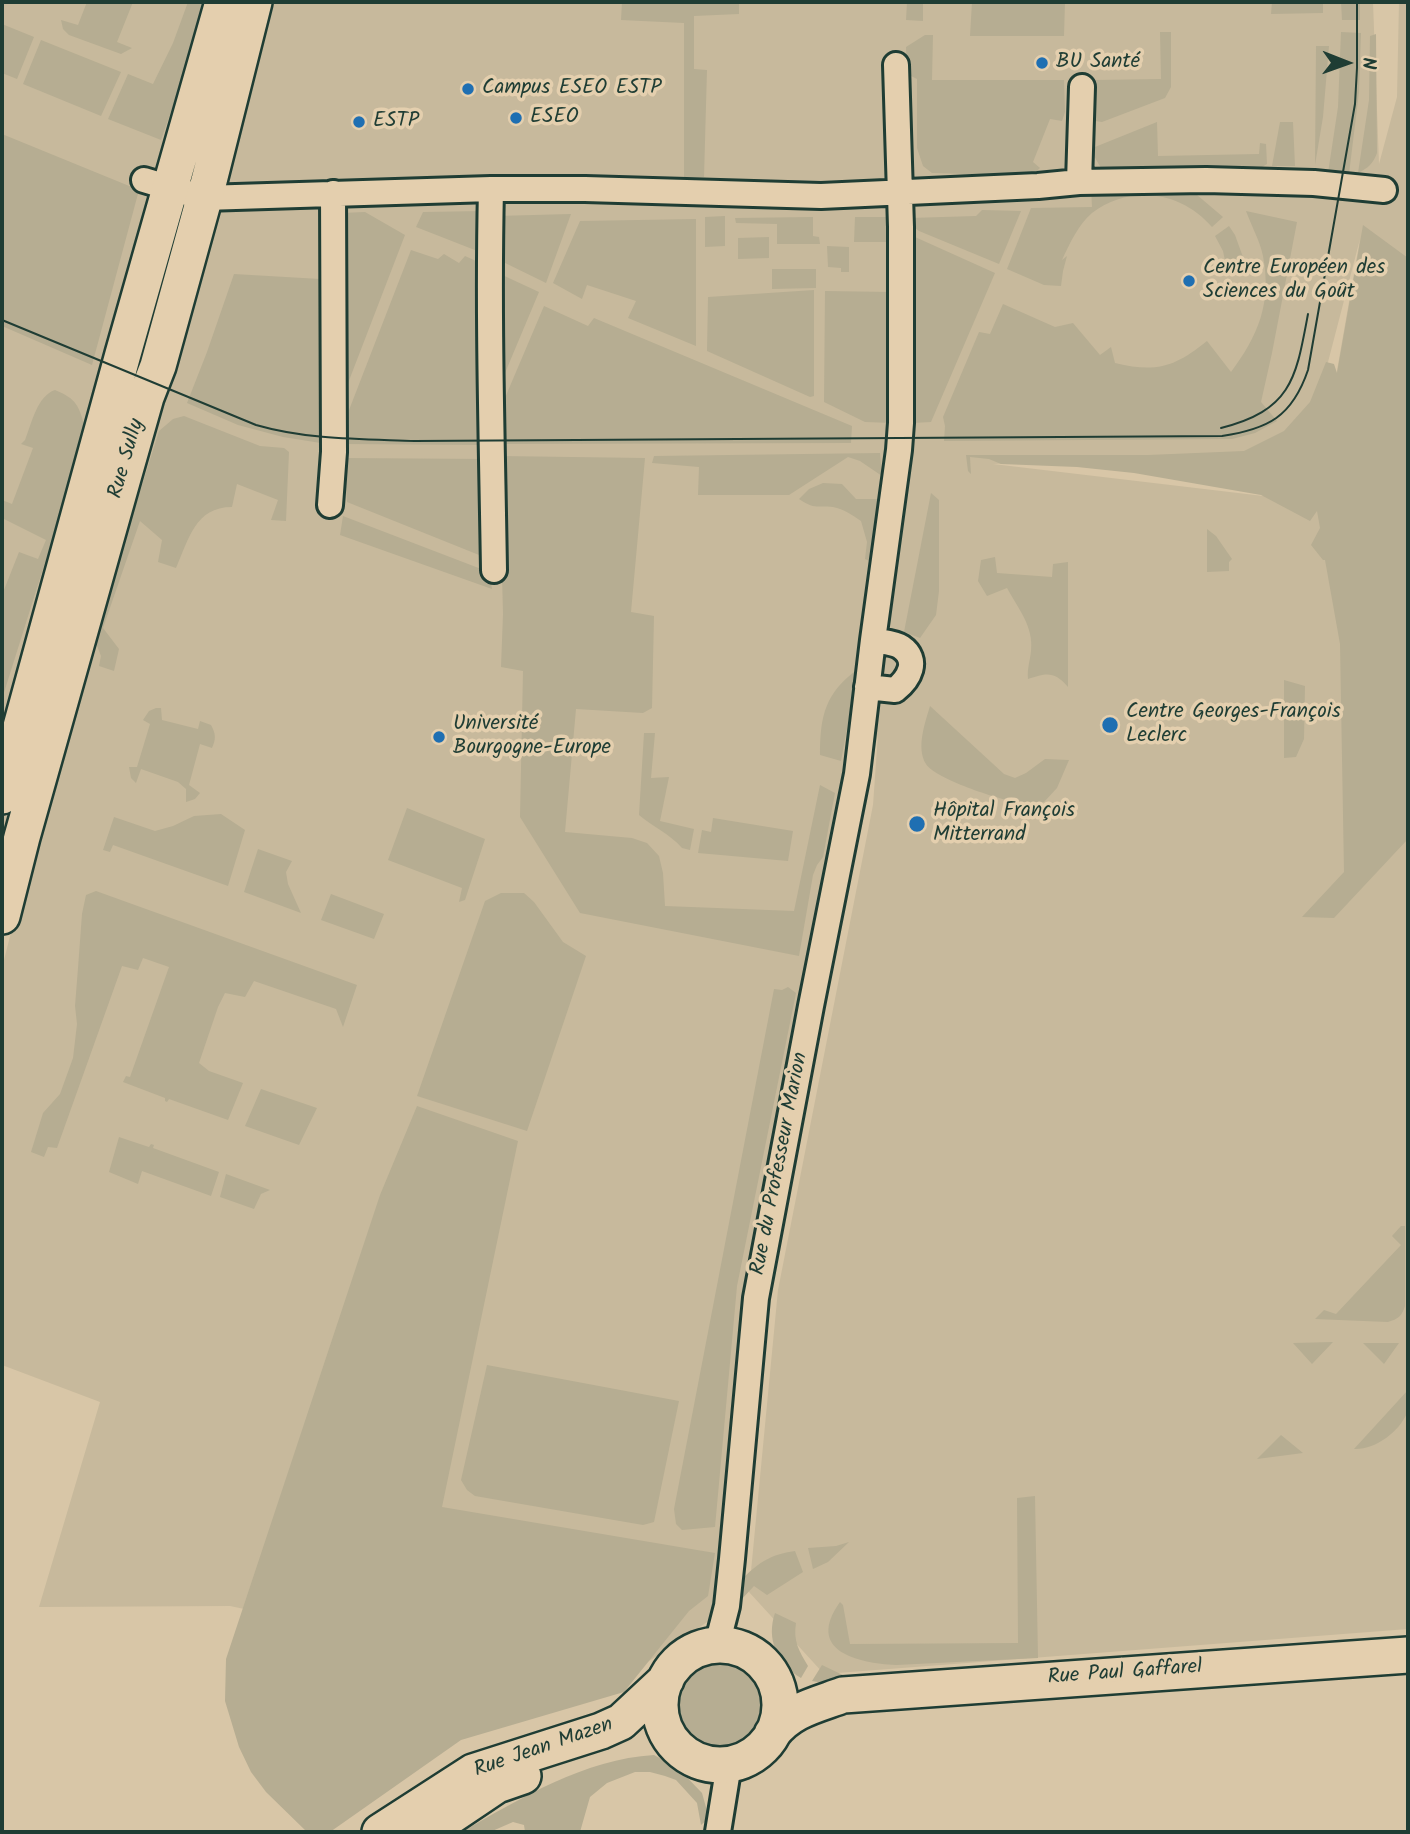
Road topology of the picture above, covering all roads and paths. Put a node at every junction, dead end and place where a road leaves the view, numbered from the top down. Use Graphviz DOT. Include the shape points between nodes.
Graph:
graph roads {
  1 [pos="223,2"];
  2 [pos="254,2"];
  3 [pos="896,65"];
  4 [pos="1082,87"];
  5 [pos="1079,182"];
  6 [pos="157,184"];
  7 [pos="491,189"];
  8 [pos="1384,190"];
  9 [pos="900,192"];
  10 [pos="333,193"];
  11 [pos="204,198"];
  12 [pos="330,505"];
  13 [pos="494,570"];
  14 [pos="873,640"];
  15 [pos="867,687"];
  16 [pos="11,739"];
  17 [pos="17,796"];
  18 [pos="2,811"];
  19 [pos="2,916"];
  20 [pos="717,1645"];
  21 [pos="1408,1655"];
  22 [pos="767,1667"];
  23 [pos="666,1680"];
  24 [pos="843,1695"];
  25 [pos="772,1734"];
  26 [pos="673,1741"];
  27 [pos="729,1764"];
  28 [pos="380,1832"];
  29 [pos="427,1832"];
  30 [pos="718,1832"];
  1 -- 6 [label="main road, Rue Sully"];
  2 -- 11 [label="main road, Rue Sully"];
  3 -- 9 [label="street, Rue du Professeur Marion"];
  4 -- 5 [label="street"];
  5 -- 8 [label="street" via="1247,181"];
  5 -- 9 [label="street"];
  6 -- 11 [label="street"];
  6 -- 16 [label="main road, Rue Sully"];
  7 -- 9 [label="street" via="821,196"];
  7 -- 10 [label="street"];
  7 -- 13 [label="street"];
  9 -- 14 [label="street, Rue du Professeur Marion" via="901,423"];
  10 -- 11 [label="street"];
  10 -- 12 [label="street"];
  11 -- 17 [label="main road, Rue Sully" via="158,366"];
  14 -- 15 [label="street, Rue du Professeur Marion"];
  14 -- 15 [label="street" via="900,645 909,655 911,669 895,690"];
  15 -- 20 [label="street, Rue du Professeur Marion" via="857,774 756,1298 727,1606"];
  16 -- 17 [label="main road, Rue Sully"];
  17 -- 18 [label="street"];
  17 -- 19 [label="main road, Rue Sully"];
  20 -- 22 [label="main road" via="752,1653"];
  20 -- 23 [label="main road" via="687,1655"];
  21 -- 24 [label="main road, Rue Paul Gaffarel"];
  22 -- 24 [label="main road" via="793,1684"];
  22 -- 25 [label="main road" via="780,1700"];
  23 -- 26 [label="main road" via="661,1712"];
  23 -- 28 [label="main road, Rue Jean Mazen" via="621,1722 473,1772"];
  24 -- 25 [label="main road" via="795,1713"];
  25 -- 27 [label="main road" via="747,1759"];
  26 -- 27 [label="main road" via="698,1760"];
  26 -- 29 [label="main road, Rue Jean Mazen" via="641,1736 628,1739 496,1785"];
  27 -- 30 [label="street"];
}
